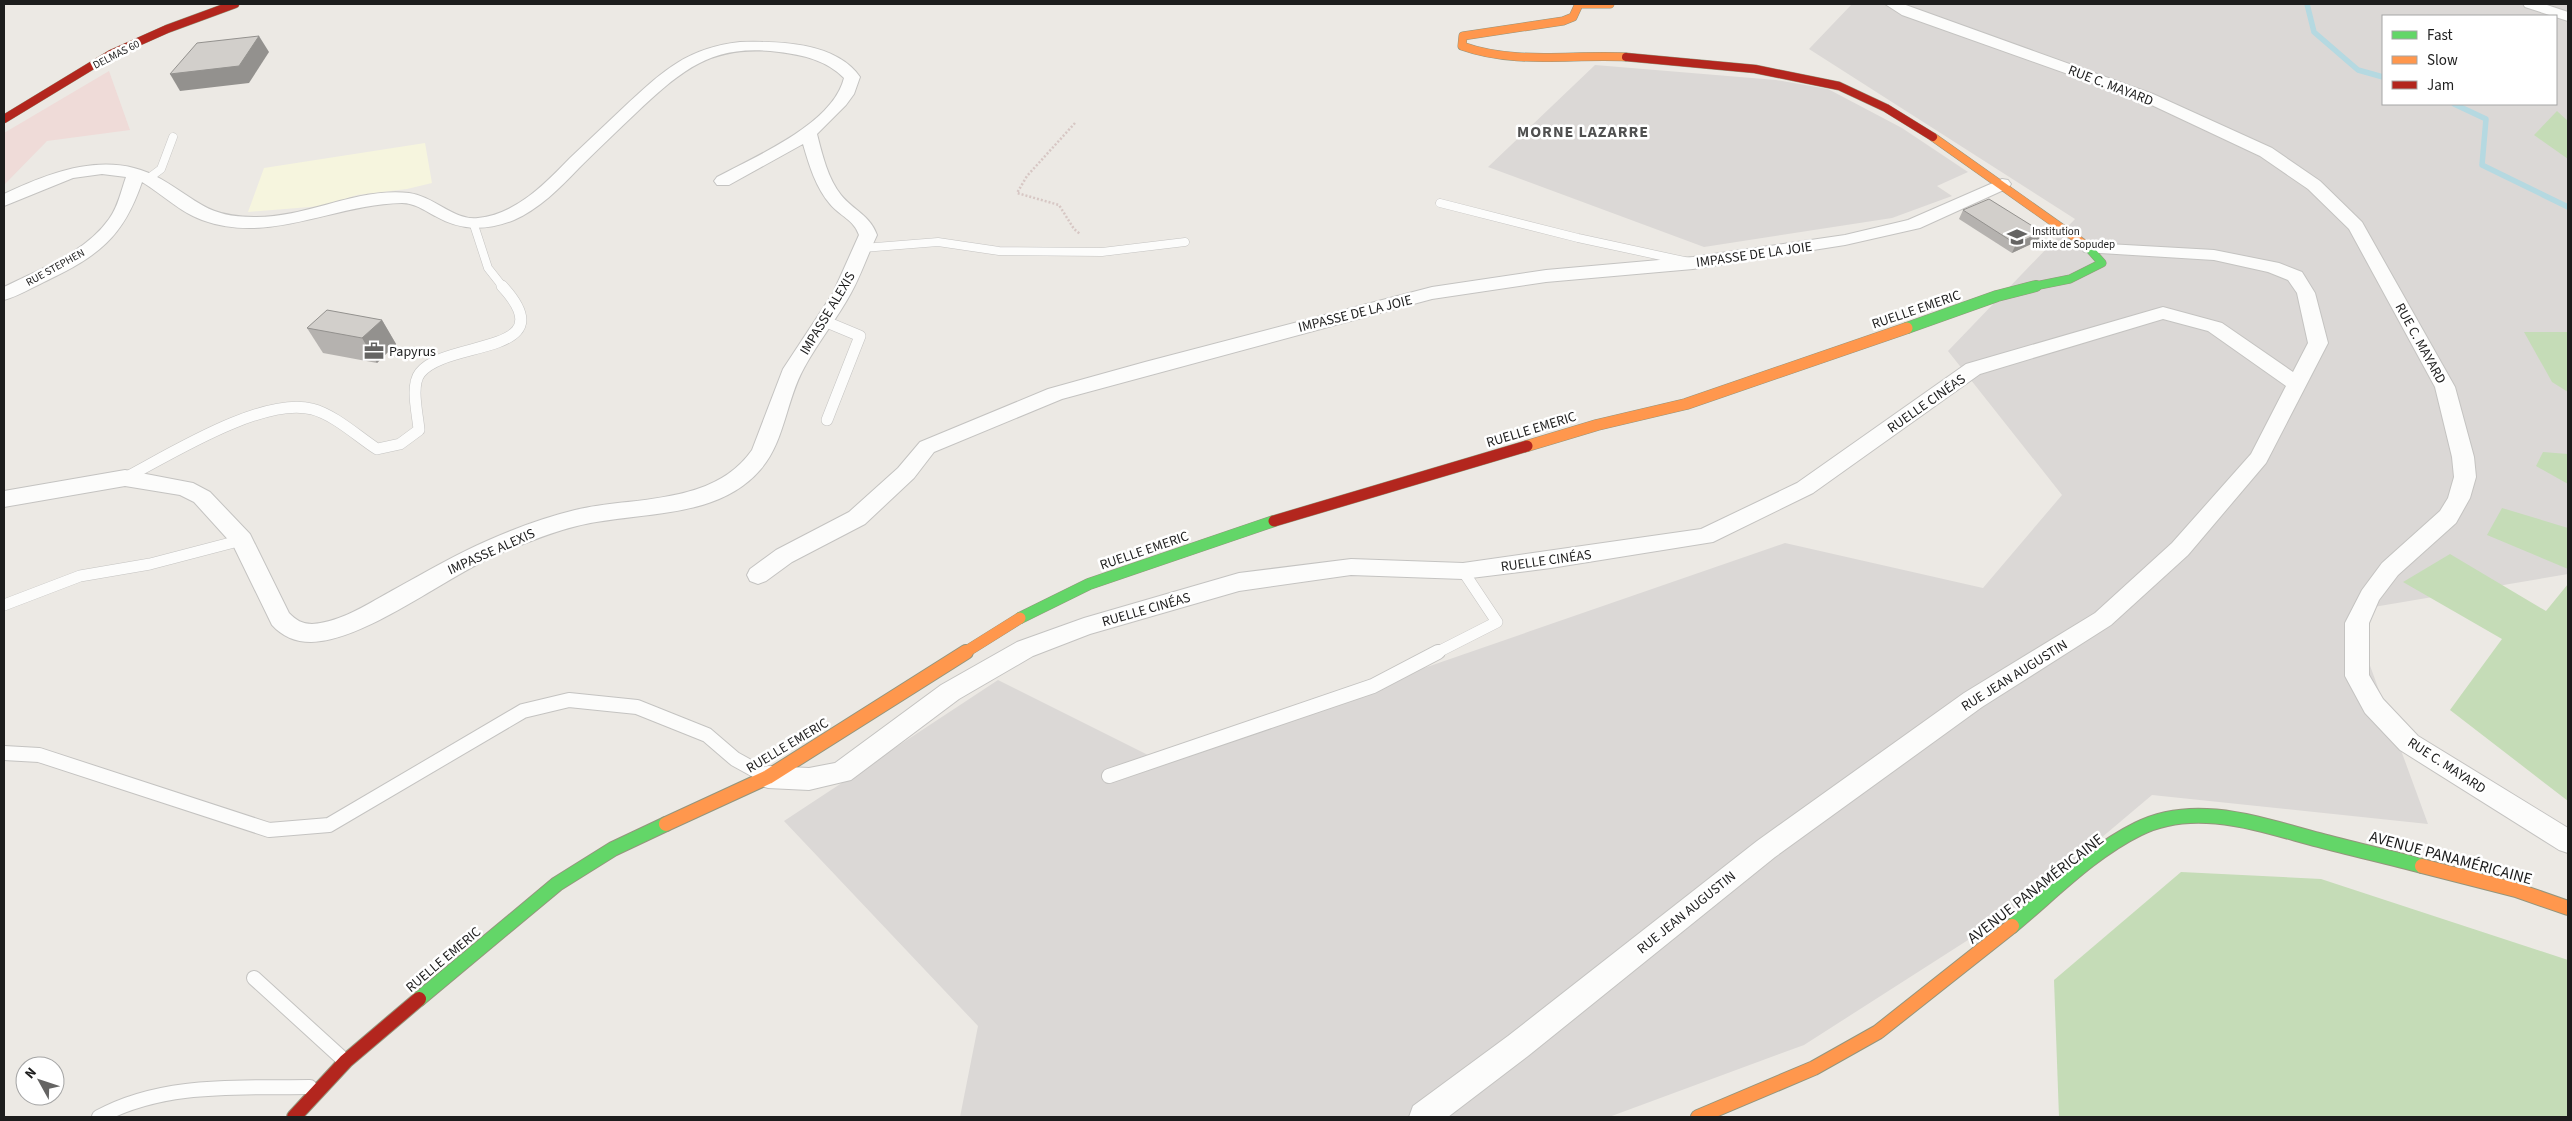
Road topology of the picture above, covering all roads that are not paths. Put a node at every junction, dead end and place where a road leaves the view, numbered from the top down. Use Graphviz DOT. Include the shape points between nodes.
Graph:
graph roads {
  1 [pos="235,4"];
  2 [pos="1579,4"];
  3 [pos="1610,4"];
  4 [pos="1892,4"];
  5 [pos="2530,4"];
  6 [pos="2568,17"];
  7 [pos="4,119"];
  8 [pos="809,134"];
  9 [pos="173,137"];
  10 [pos="142,176"];
  11 [pos="723,181"];
  12 [pos="2002,184"];
  13 [pos="4,201"];
  14 [pos="1440,203"];
  15 [pos="474,225"];
  16 [pos="1185,242"];
  17 [pos="863,248"];
  18 [pos="2090,248"];
  19 [pos="1693,263"];
  20 [pos="4,294"];
  21 [pos="824,321"];
  22 [pos="2296,384"];
  23 [pos="827,420"];
  24 [pos="125,478"];
  25 [pos="4,499"];
  26 [pos="242,540"];
  27 [pos="1463,571"];
  28 [pos="758,575"];
  29 [pos="4,605"];
  30 [pos="4,753"];
  31 [pos="1109,776"];
  32 [pos="768,777"];
  33 [pos="2568,842"];
  34 [pos="2568,908"];
  35 [pos="254,978"];
  36 [pos="346,1061"];
  37 [pos="322,1087"];
  38 [pos="99,1117"];
  39 [pos="294,1117"];
  40 [pos="1424,1117"];
  41 [pos="1698,1117"];
  1 -- 7 [label="street, DELMAS 60" via="111,54"];
  2 -- 3 [label="street"];
  2 -- 12 [label="street" via="1574,17 1563,21 1464,36 1462,46 1479,54 1519,57 1604,55 1754,69 1839,86 1886,108 1936,138"];
  4 -- 33 [label="street, RUE C. MAYARD" via="2147,97 2266,152 2314,185 2356,226 2445,387 2465,477 2459,498 2448,517 2390,569 2370,596 2357,623 2357,676 2374,706 2409,743"];
  5 -- 6 [label="street"];
  8 -- 11 [label="street"];
  8 -- 15 [label="street" via="850,88 852,77 845,67 816,54 796,50 744,46 725,48 686,63 667,75 546,190 522,208"];
  8 -- 17 [label="street, IMPASSE ALEXIS" via="828,190 837,202 866,225 868,235"];
  9 -- 10 [label="lane" via="161,169"];
  10 -- 13 [label="street" via="118,168 81,171 42,183"];
  10 -- 15 [label="street" via="190,209 233,221 281,220 403,197 427,203 453,219"];
  10 -- 20 [label="street, RUE STEPHEN" via="116,223 95,244"];
  12 -- 18 [label="street"];
  12 -- 19 [label="street, IMPASSE DE LA JOIE" via="1914,224 1844,240"];
  14 -- 19 [label="lane"];
  15 -- 24 [label="lane" via="488,269 518,306 522,324 510,337 499,342 436,360 426,366 417,380 419,430 411,439 394,447 377,449 311,408 271,408 247,416"];
  16 -- 17 [label="lane" via="1102,252 999,251 938,242"];
  17 -- 21 [label="street, IMPASSE ALEXIS" via="842,293"];
  18 -- 22 [label="street, RUE JEAN AUGUSTIN" via="2214,255 2273,267 2294,276 2306,293 2318,343"];
  18 -- 32 [label="street, RUELLE EMERIC" via="2102,263 2082,274 2011,292 1686,404 1597,425 1290,516 1089,584 1015,621"];
  19 -- 28 [label="street, IMPASSE DE LA JOIE" via="1546,276 1432,293 1055,394 927,447 906,473 856,518 784,556"];
  21 -- 23 [label="lane" via="860,336"];
  21 -- 26 [label="street, IMPASSE ALEXIS" via="793,369 762,452 753,465 716,492 695,499 575,518 515,538 469,558 362,618 335,629 310,633 290,629 280,619"];
  22 -- 27 [label="street, RUELLE CINÉAS" via="2215,327 2163,313 1973,369 1805,488 1705,536"];
  22 -- 40 [label="street, RUE JEAN AUGUSTIN" via="2259,458 2180,549 2104,619 1973,700 1766,849"];
  24 -- 25 [label="street"];
  24 -- 26 [label="street, IMPASSE ALEXIS" via="185,488 208,502"];
  26 -- 29 [label="lane" via="150,564 80,576"];
  27 -- 31 [label="lane" via="1497,622 1373,686"];
  27 -- 32 [label="street, RUELLE CINÉAS" via="1351,567 1239,582 1084,627 1024,649 950,692 842,772 809,778"];
  30 -- 32 [label="lane" via="39,754 269,830 329,825 523,711 569,700 637,707 707,735 735,760"];
  32 -- 36 [label="street, RUELLE EMERIC" via="613,849 557,884"];
  34 -- 41 [label="street, AVENUE PANAMÉRICAINE" via="2516,890 2242,820 2195,816 2156,822 2094,858 1878,1032 1814,1068"];
  35 -- 36 [label="lane"];
  36 -- 37 [label="street, RUELLE EMERIC"];
  37 -- 38 [label="lane" via="218,1090 155,1096 131,1100"];
  37 -- 39 [label="street, RUELLE EMERIC"];
}
